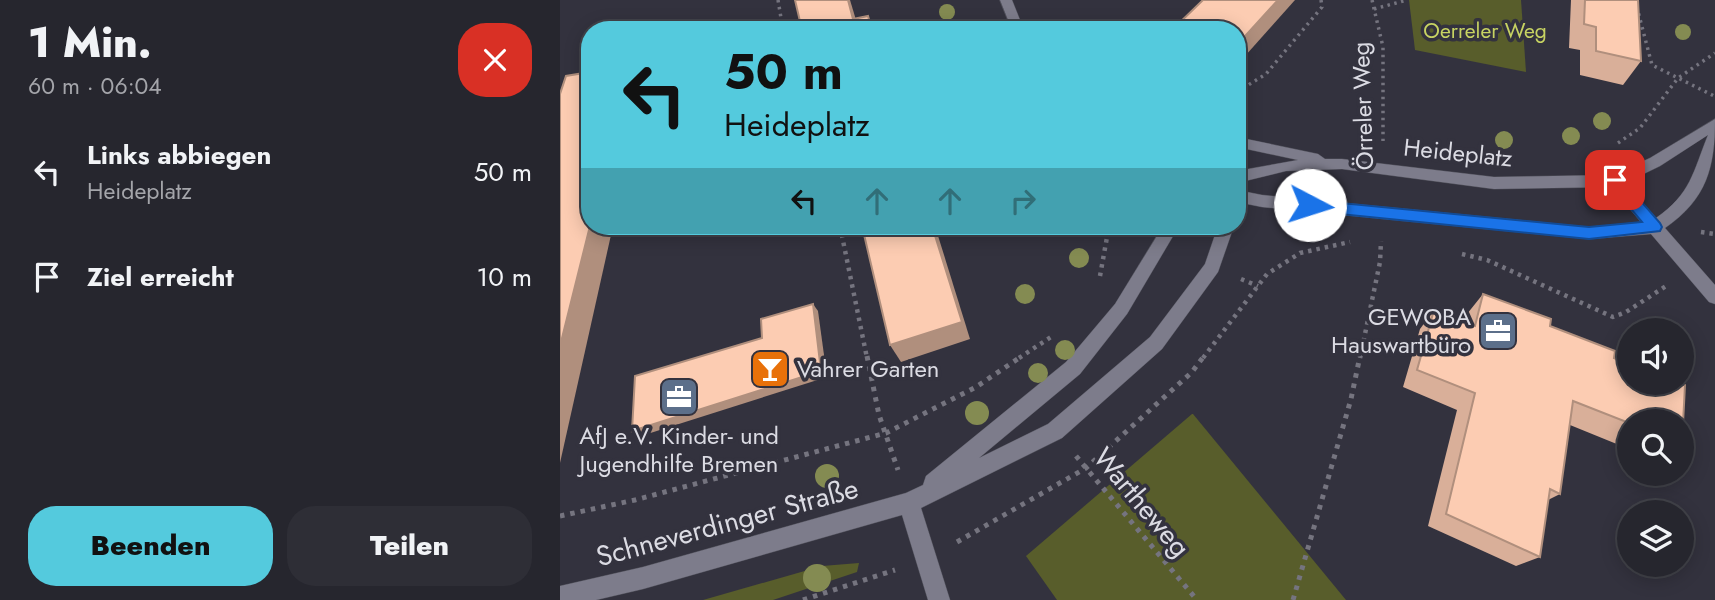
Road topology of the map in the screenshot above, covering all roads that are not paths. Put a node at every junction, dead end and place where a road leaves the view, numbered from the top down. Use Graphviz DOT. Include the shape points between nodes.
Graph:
graph roads {
  1 [pos="1006,0"];
  2 [pos="1015,21"];
  3 [pos="1715,124"];
  4 [pos="1715,136"];
  5 [pos="1246,144"];
  6 [pos="1342,164"];
  7 [pos="1246,175"];
  8 [pos="1615,180"];
  9 [pos="1246,197"];
  10 [pos="1655,227"];
  11 [pos="1166,235"];
  12 [pos="1223,235"];
  13 [pos="1715,297"];
  14 [pos="909,503"];
  15 [pos="560,597"];
  16 [pos="939,600"];
  1 -- 2 [label="street"];
  3 -- 8 [label="street" via="1655,162"];
  4 -- 10 [label="street" via="1697,183 1681,209"];
  5 -- 6 [label="street"];
  6 -- 7 [label="street, Heideplatz" via="1286,166"];
  6 -- 8 [label="street, Heideplatz" via="1494,183"];
  8 -- 10 [label="street"];
  9 -- 10 [label="street" via="1589,233"];
  10 -- 13 [label="street"];
  11 -- 14 [label="street, Schneverdinger Straße" via="1121,309 1073,368"];
  12 -- 14 [label="street, Schneverdinger Straße" via="1212,267 1156,344 1055,431"];
  14 -- 15 [label="street, Schneverdinger Straße"];
  14 -- 16 [label="street"];
}
